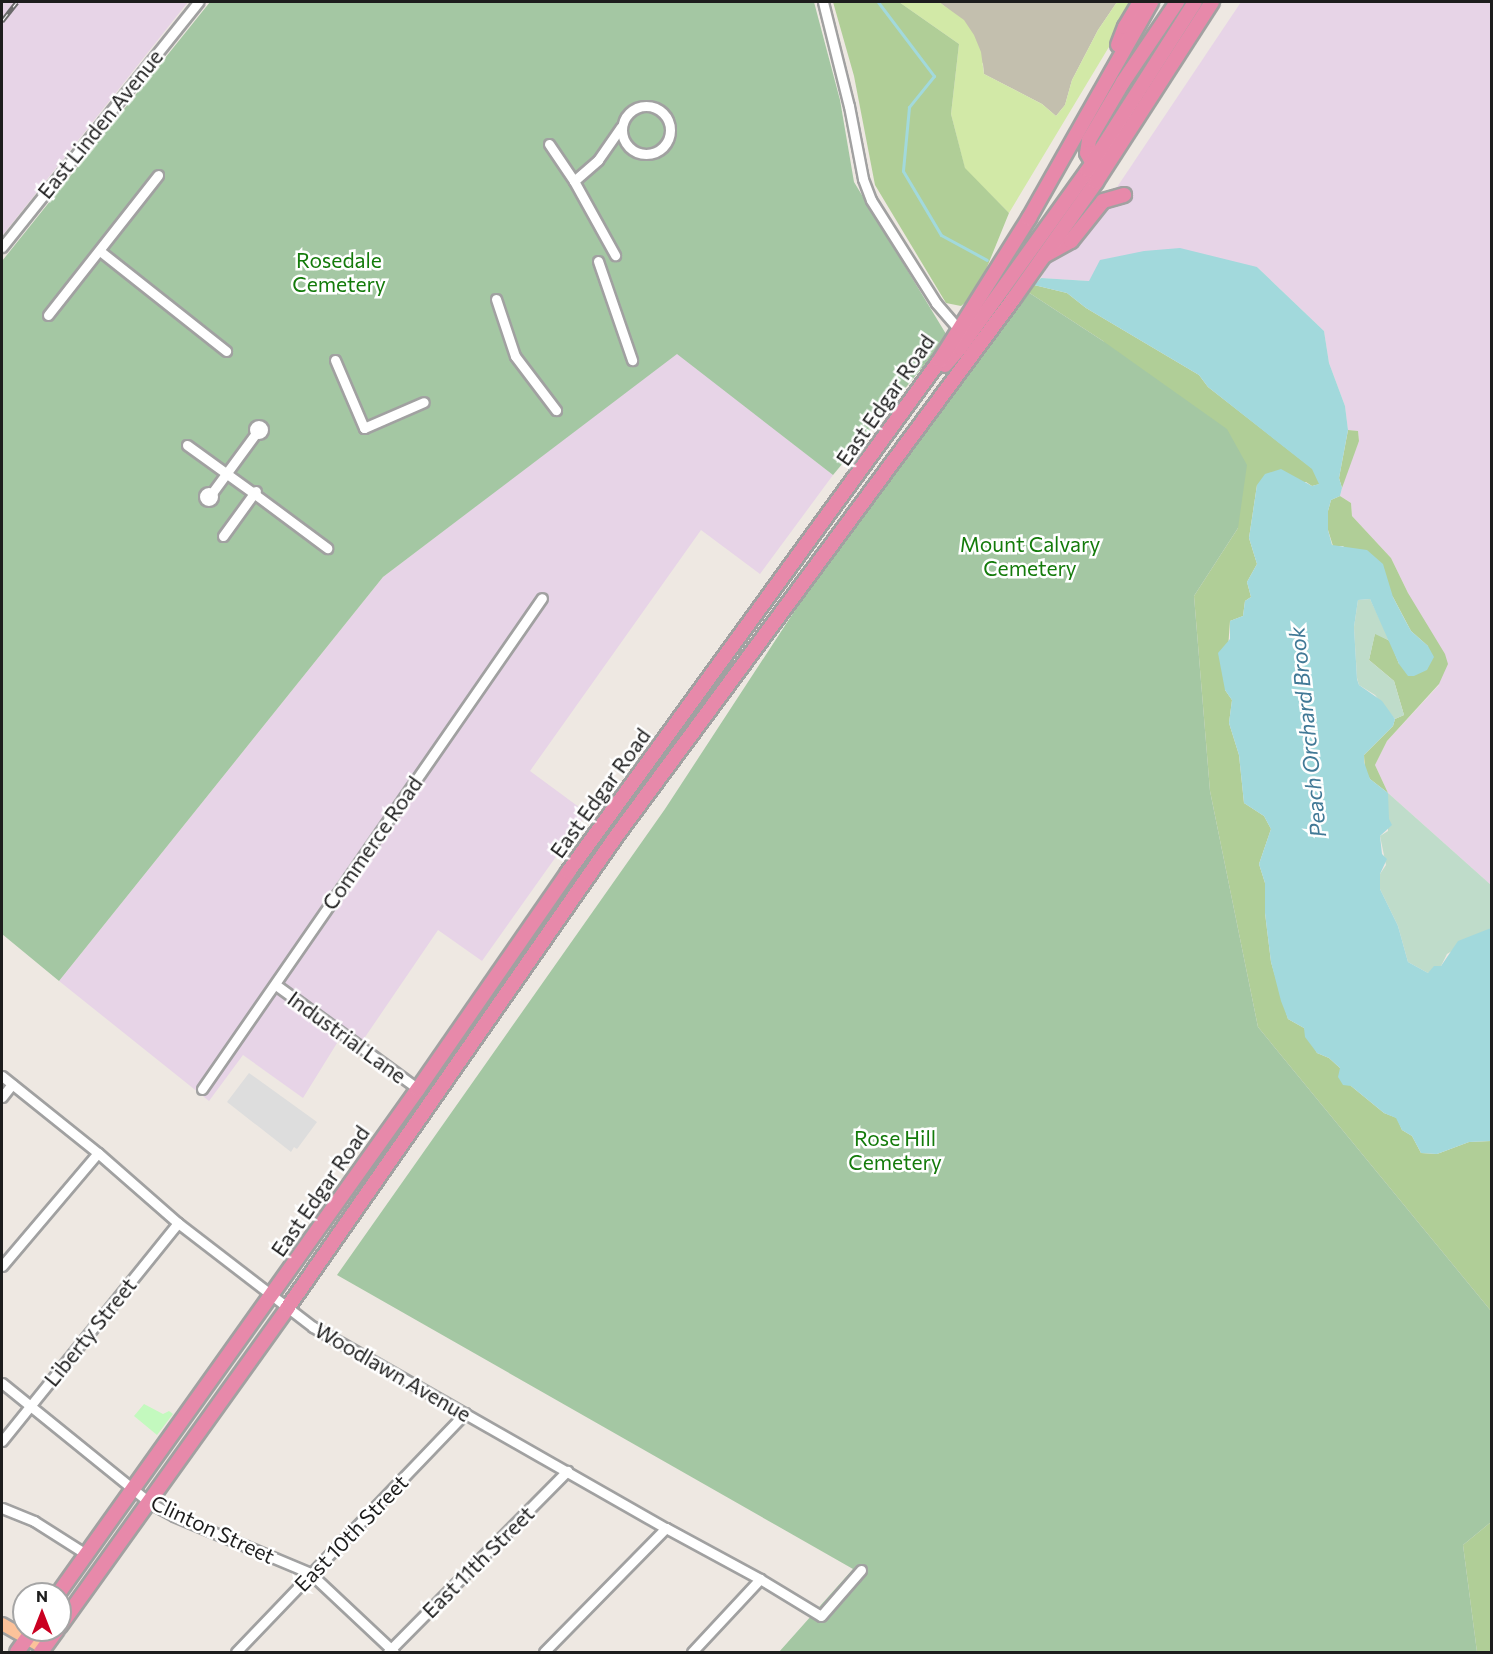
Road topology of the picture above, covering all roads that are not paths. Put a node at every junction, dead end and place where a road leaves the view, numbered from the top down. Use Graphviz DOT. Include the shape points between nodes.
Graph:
graph roads {
  1 [pos="198,2"];
  2 [pos="823,2"];
  3 [pos="1140,2"];
  4 [pos="1151,2"];
  5 [pos="1168,2"];
  6 [pos="1178,2"];
  7 [pos="1195,2"];
  8 [pos="1212,2"];
  9 [pos="1107,77"];
  10 [pos="1123,82"];
  11 [pos="622,125"];
  12 [pos="549,144"];
  13 [pos="1093,164"];
  14 [pos="158,175"];
  15 [pos="1101,176"];
  16 [pos="574,181"];
  17 [pos="1124,195"];
  18 [pos="2,247"];
  19 [pos="100,251"];
  20 [pos="615,255"];
  21 [pos="1042,257"];
  22 [pos="598,261"];
  23 [pos="496,299"];
  24 [pos="48,315"];
  25 [pos="960,331"];
  26 [pos="226,351"];
  27 [pos="335,360"];
  28 [pos="632,360"];
  29 [pos="912,400"];
  30 [pos="424,402"];
  31 [pos="556,410"];
  32 [pos="256,433"];
  33 [pos="186,445"];
  34 [pos="227,474"];
  35 [pos="212,494"];
  36 [pos="254,494"];
  37 [pos="223,536"];
  38 [pos="327,548"];
  39 [pos="542,598"];
  40 [pos="276,985"];
  41 [pos="2,1076"];
  42 [pos="12,1084"];
  43 [pos="202,1089"];
  44 [pos="418,1089"];
  45 [pos="2,1097"];
  46 [pos="98,1153"];
  47 [pos="178,1223"];
  48 [pos="2,1266"];
  49 [pos="272,1295"];
  50 [pos="288,1307"];
  51 [pos="2,1383"];
  52 [pos="30,1407"];
  53 [pos="465,1413"];
  54 [pos="2,1441"];
  55 [pos="567,1471"];
  56 [pos="134,1490"];
  57 [pos="150,1503"];
  58 [pos="2,1508"];
  59 [pos="666,1528"];
  60 [pos="86,1554"];
  61 [pos="861,1570"];
  62 [pos="311,1574"];
  63 [pos="760,1579"];
  64 [pos="66,1582"];
  65 [pos="72,1610"];
  66 [pos="391,1652"];
  67 [pos="237,1653"];
  68 [pos="544,1653"];
  69 [pos="693,1653"];
  1 -- 18 [label="street, East Linden Avenue"];
  2 -- 25 [label="street" via="849,106 862,179 871,200 936,303"];
  3 -- 9 [label="highway" via="1125,27"];
  4 -- 9 [label="highway, East Edgar Road"];
  5 -- 10 [label="highway"];
  6 -- 10 [label="highway"];
  7 -- 13 [label="highway"];
  8 -- 15 [label="highway, East Edgar Road"];
  9 -- 25 [label="highway, East Edgar Road" via="1046,189"];
  10 -- 13 [label="highway" via="1089,140 1087,153"];
  11 -- 11 [label="street" via="625,144 640,154 659,151 670,136 666,117 651,107 633,110"];
  11 -- 16 [label="street" via="598,160"];
  12 -- 16 [label="street"];
  13 -- 15 [label="highway"];
  13 -- 29 [label="highway" via="960,348"];
  14 -- 19 [label="street"];
  15 -- 21 [label="highway, East Edgar Road"];
  16 -- 20 [label="street"];
  17 -- 21 [label="highway" via="1103,201 1071,241"];
  19 -- 24 [label="street"];
  19 -- 26 [label="street"];
  21 -- 50 [label="highway, East Edgar Road" via="617,836"];
  22 -- 28 [label="street"];
  23 -- 31 [label="street" via="515,356"];
  25 -- 29 [label="highway, East Edgar Road"];
  27 -- 30 [label="street" via="364,428"];
  29 -- 44 [label="highway, East Edgar Road" via="568,872"];
  32 -- 34 [label="street"];
  33 -- 34 [label="street"];
  34 -- 35 [label="street"];
  34 -- 36 [label="street"];
  36 -- 37 [label="street"];
  36 -- 38 [label="street"];
  39 -- 40 [label="street, Commerce Road"];
  40 -- 43 [label="street, Commerce Road"];
  40 -- 44 [label="street, Industrial Lane"];
  41 -- 42 [label="street, Woodlawn Avenue"];
  42 -- 45 [label="street"];
  42 -- 46 [label="street, Woodlawn Avenue"];
  44 -- 49 [label="highway, East Edgar Road"];
  46 -- 47 [label="street, Woodlawn Avenue"];
  46 -- 48 [label="street"];
  47 -- 49 [label="street, Woodlawn Avenue"];
  47 -- 52 [label="street, Liberty Street"];
  49 -- 50 [label="street, Woodlawn Avenue"];
  49 -- 56 [label="highway, East Edgar Road"];
  50 -- 53 [label="street, Woodlawn Avenue" via="313,1327"];
  50 -- 57 [label="highway, East Edgar Road"];
  51 -- 52 [label="street, Clinton Street"];
  52 -- 54 [label="street, Liberty Street"];
  52 -- 56 [label="street, Clinton Street"];
  53 -- 55 [label="street, Woodlawn Avenue"];
  53 -- 62 [label="street, East 10th Street"];
  55 -- 59 [label="street, Woodlawn Avenue"];
  55 -- 66 [label="street, East 11th Street"];
  56 -- 57 [label="street, Clinton Street"];
  56 -- 60 [label="highway, East Edgar Road"];
  57 -- 62 [label="street, Clinton Street"];
  57 -- 65 [label="highway"];
  58 -- 60 [label="street" via="42,1525"];
  59 -- 63 [label="street, Woodlawn Avenue"];
  59 -- 68 [label="street"];
  60 -- 64 [label="highway, East Edgar Road"];
  61 -- 63 [label="street, Woodlawn Avenue" via="821,1616"];
  62 -- 66 [label="street, Clinton Street"];
  62 -- 67 [label="street, East 10th Street"];
  63 -- 69 [label="street"];
}
